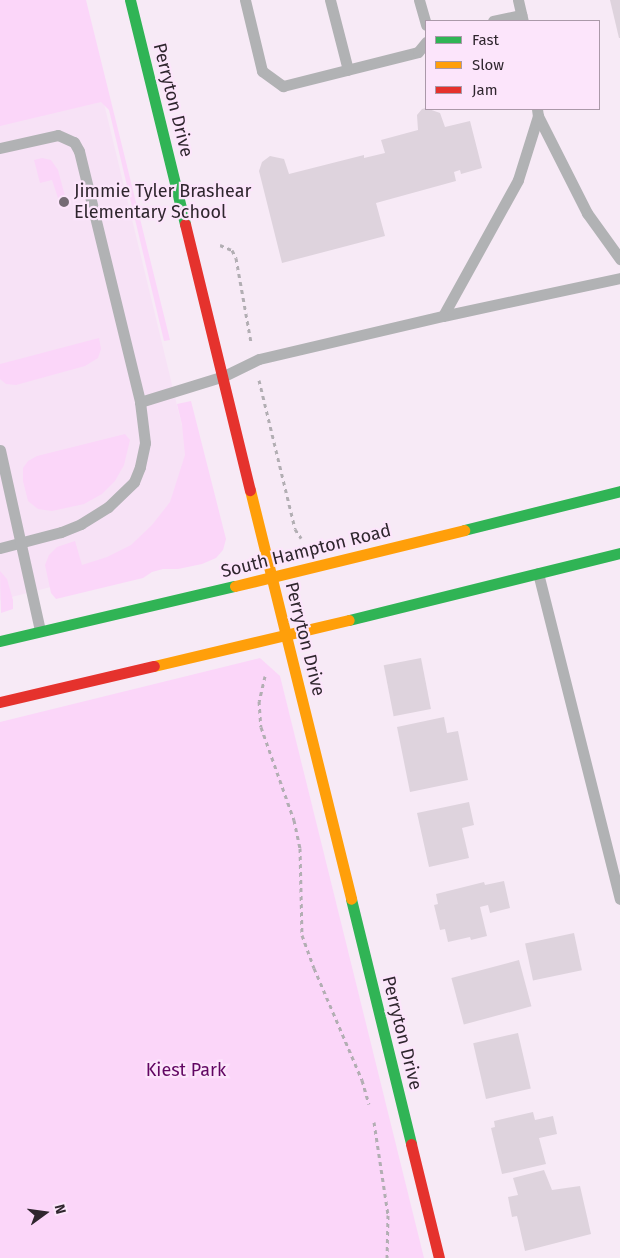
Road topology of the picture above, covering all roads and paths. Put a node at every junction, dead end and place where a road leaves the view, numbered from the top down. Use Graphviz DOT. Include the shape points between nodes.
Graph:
graph roads {
  1 [pos="130,0"];
  2 [pos="245,0"];
  3 [pos="330,0"];
  4 [pos="419,0"];
  5 [pos="518,0"];
  6 [pos="522,18"];
  7 [pos="503,20"];
  8 [pos="425,21"];
  9 [pos="425,43"];
  10 [pos="348,70"];
  11 [pos="538,112"];
  12 [pos="0,148"];
  13 [pos="620,259"];
  14 [pos="620,278"];
  15 [pos="443,316"];
  16 [pos="224,376"];
  17 [pos="140,402"];
  18 [pos="0,450"];
  19 [pos="620,491"];
  20 [pos="21,542"];
  21 [pos="0,548"];
  22 [pos="620,553"];
  23 [pos="538,573"];
  24 [pos="272,578"];
  25 [pos="40,632"];
  26 [pos="286,635"];
  27 [pos="0,642"];
  28 [pos="265,675"];
  29 [pos="0,702"];
  30 [pos="620,899"];
  31 [pos="371,1108"];
  32 [pos="373,1118"];
  33 [pos="387,1258"];
  34 [pos="439,1258"];
  1 -- 16 [label="street, Perryton Drive"];
  2 -- 10 [label="lane" via="262,71 283,86"];
  3 -- 10 [label="lane"];
  4 -- 8 [label="lane"];
  5 -- 6 [label="lane"];
  6 -- 7 [label="lane"];
  9 -- 10 [label="lane" via="418,52"];
  11 -- 13 [label="lane" via="587,213"];
  11 -- 15 [label="lane" via="518,180"];
  12 -- 17 [label="lane" via="58,134 74,142 79,151"];
  14 -- 15 [label="lane"];
  15 -- 16 [label="lane" via="259,359"];
  16 -- 17 [label="lane"];
  16 -- 24 [label="street, Perryton Drive"];
  17 -- 20 [label="lane" via="145,443 134,482 108,507 81,524"];
  18 -- 20 [label="lane"];
  19 -- 24 [label="street, South Hampton Road"];
  20 -- 21 [label="lane"];
  20 -- 25 [label="lane"];
  22 -- 23 [label="street"];
  23 -- 26 [label="street"];
  23 -- 30 [label="lane"];
  24 -- 25 [label="street, South Hampton Road"];
  24 -- 26 [label="street, Perryton Drive"];
  25 -- 27 [label="street, South Hampton Road"];
  26 -- 29 [label="street"];
  26 -- 34 [label="street, Perryton Drive"];
  28 -- 31 [label="path" via="259,701 261,728 294,820 300,848 302,935"];
  32 -- 33 [label="path" via="388,1215"];
}
